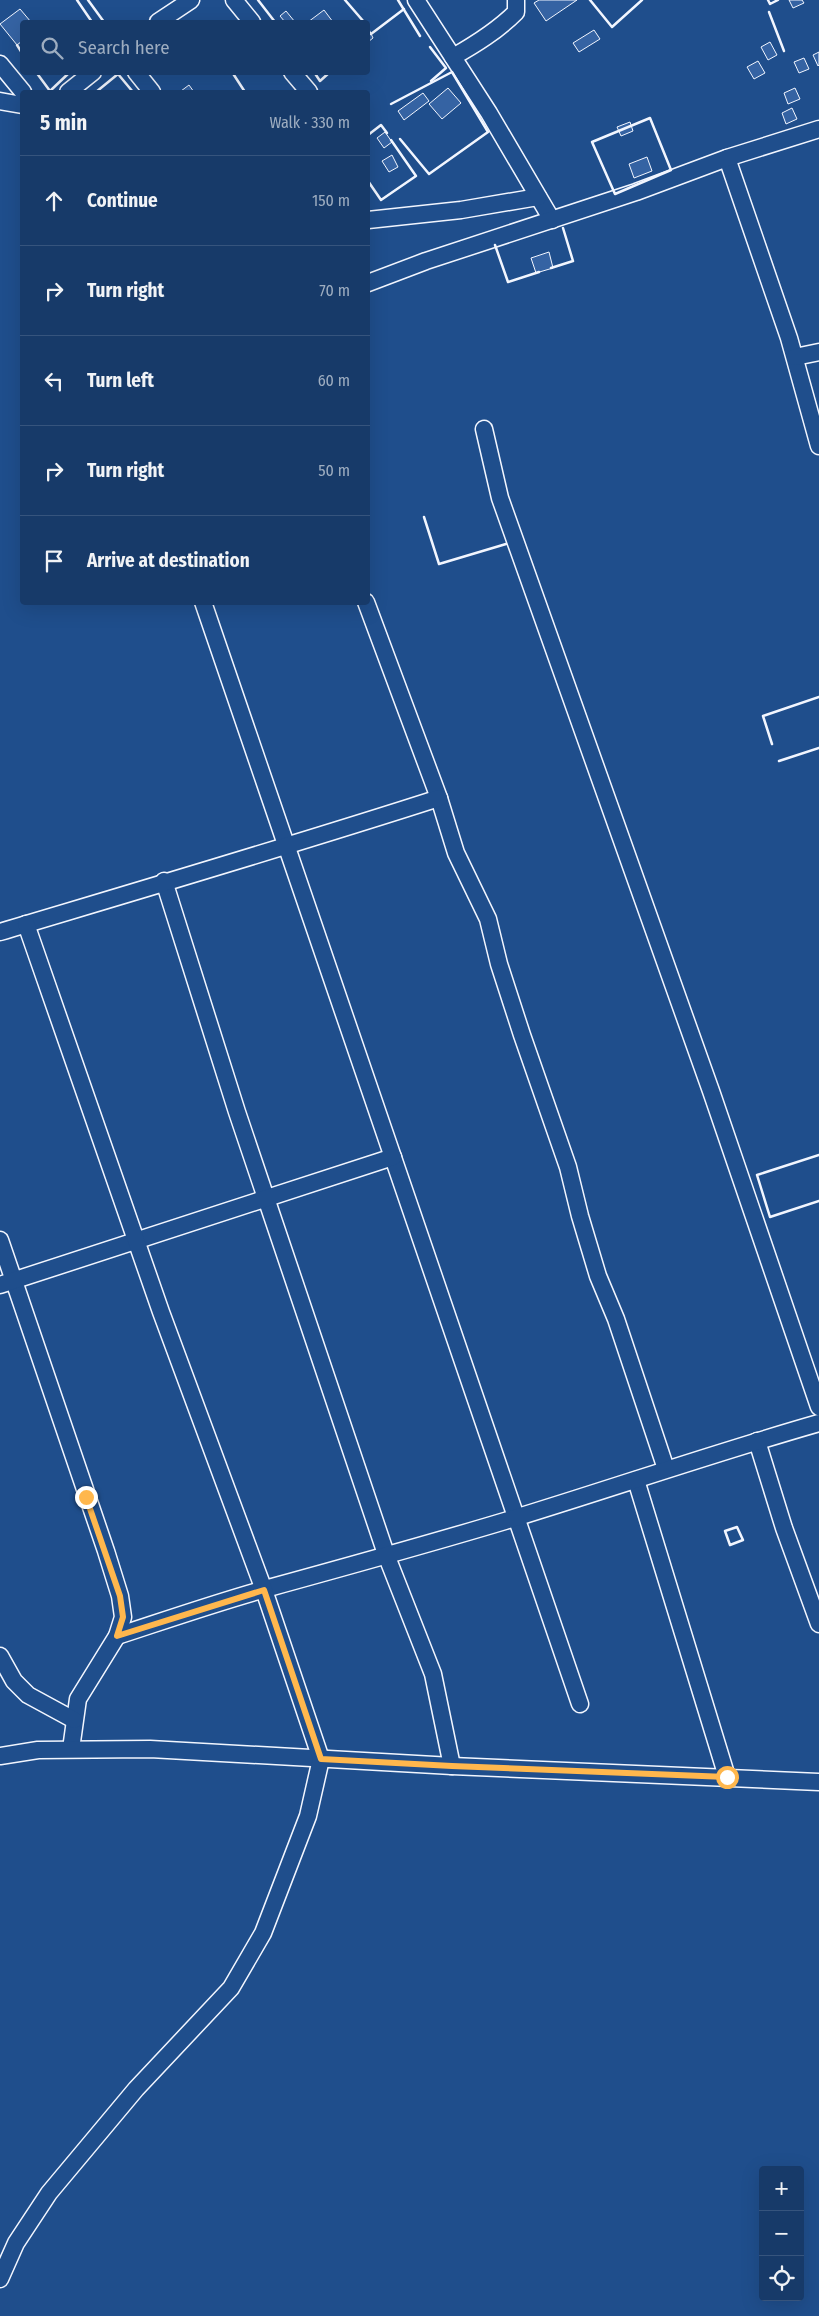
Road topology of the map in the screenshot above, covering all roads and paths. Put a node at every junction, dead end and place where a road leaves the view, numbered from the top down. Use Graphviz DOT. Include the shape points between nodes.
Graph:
graph roads {
  1 [pos="191,0"];
  2 [pos="234,0"];
  3 [pos="416,0"];
  4 [pos="516,0"];
  5 [pos="161,20"];
  6 [pos="250,20"];
  7 [pos="453,57"];
  8 [pos="0,64"];
  9 [pos="88,75"];
  10 [pos="138,75"];
  11 [pos="295,75"];
  12 [pos="21,90"];
  13 [pos="70,90"];
  14 [pos="150,90"];
  15 [pos="307,90"];
  16 [pos="0,101"];
  17 [pos="20,106"];
  18 [pos="819,129"];
  19 [pos="727,158"];
  20 [pos="538,197"];
  21 [pos="370,220"];
  22 [pos="552,220"];
  23 [pos="370,282"];
  24 [pos="819,352"];
  25 [pos="795,357"];
  26 [pos="484,429"];
  27 [pos="819,446"];
  28 [pos="203,605"];
  29 [pos="367,605"];
  30 [pos="439,798"];
  31 [pos="286,847"];
  32 [pos="164,882"];
  33 [pos="26,924"];
  34 [pos="0,932"];
  35 [pos="393,1157"];
  36 [pos="267,1199"];
  37 [pos="0,1240"];
  38 [pos="137,1242"];
  39 [pos="7,1283"];
  40 [pos="819,1408"];
  41 [pos="819,1422"];
  42 [pos="757,1440"];
  43 [pos="666,1469"];
  44 [pos="636,1480"];
  45 [pos="516,1518"];
  46 [pos="388,1557"];
  47 [pos="264,1590"];
  48 [pos="819,1624"];
  49 [pos="117,1636"];
  50 [pos="0,1656"];
  51 [pos="580,1704"];
  52 [pos="74,1720"];
  53 [pos="71,1749"];
  54 [pos="0,1756"];
  55 [pos="321,1759"];
  56 [pos="452,1766"];
  57 [pos="727,1777"];
  58 [pos="819,1782"];
  59 [pos="0,2279"];
  1 -- 5 [label="street"];
  2 -- 6 [label="street"];
  3 -- 7 [label="street"];
  4 -- 7 [label="street" via="516,12 501,27"];
  7 -- 20 [label="street"];
  8 -- 12 [label="street"];
  9 -- 13 [label="street"];
  10 -- 14 [label="street"];
  11 -- 15 [label="street"];
  16 -- 17 [label="street"];
  18 -- 19 [label="street"];
  19 -- 22 [label="street"];
  19 -- 25 [label="street"];
  20 -- 21 [label="street" via="461,210"];
  20 -- 22 [label="street"];
  22 -- 23 [label="street"];
  24 -- 25 [label="street"];
  25 -- 27 [label="street"];
  26 -- 40 [label="street" via="489,458 510,526 708,1081"];
  28 -- 31 [label="street"];
  29 -- 30 [label="street"];
  30 -- 31 [label="street"];
  30 -- 43 [label="street" via="456,853 488,919 499,964 568,1167 596,1267"];
  31 -- 32 [label="street"];
  31 -- 35 [label="street"];
  32 -- 33 [label="street"];
  32 -- 36 [label="street"];
  33 -- 34 [label="street"];
  33 -- 38 [label="street"];
  35 -- 36 [label="street"];
  35 -- 45 [label="street"];
  36 -- 38 [label="street"];
  36 -- 46 [label="street"];
  37 -- 39 [label="street"];
  38 -- 39 [label="street"];
  38 -- 47 [label="street"];
  39 -- 49 [label="street" via="120,1596 123,1617"];
  41 -- 42 [label="street"];
  42 -- 43 [label="street"];
  42 -- 48 [label="street" via="784,1528"];
  43 -- 44 [label="street"];
  44 -- 45 [label="street"];
  44 -- 57 [label="street"];
  45 -- 46 [label="street"];
  45 -- 51 [label="street"];
  46 -- 47 [label="street"];
  46 -- 56 [label="street" via="434,1674"];
  47 -- 49 [label="street"];
  47 -- 55 [label="street"];
  49 -- 52 [label="street" via="78,1699"];
  50 -- 52 [label="street" via="14,1681 28,1695"];
  52 -- 53 [label="street"];
  53 -- 54 [label="street"];
  53 -- 55 [label="street" via="150,1748"];
  55 -- 56 [label="street"];
  55 -- 59 [label="street" via="308,1816 263,1933 231,1988 136,2089 49,2192 16,2243"];
  56 -- 57 [label="street"];
  57 -- 58 [label="street"];
}
